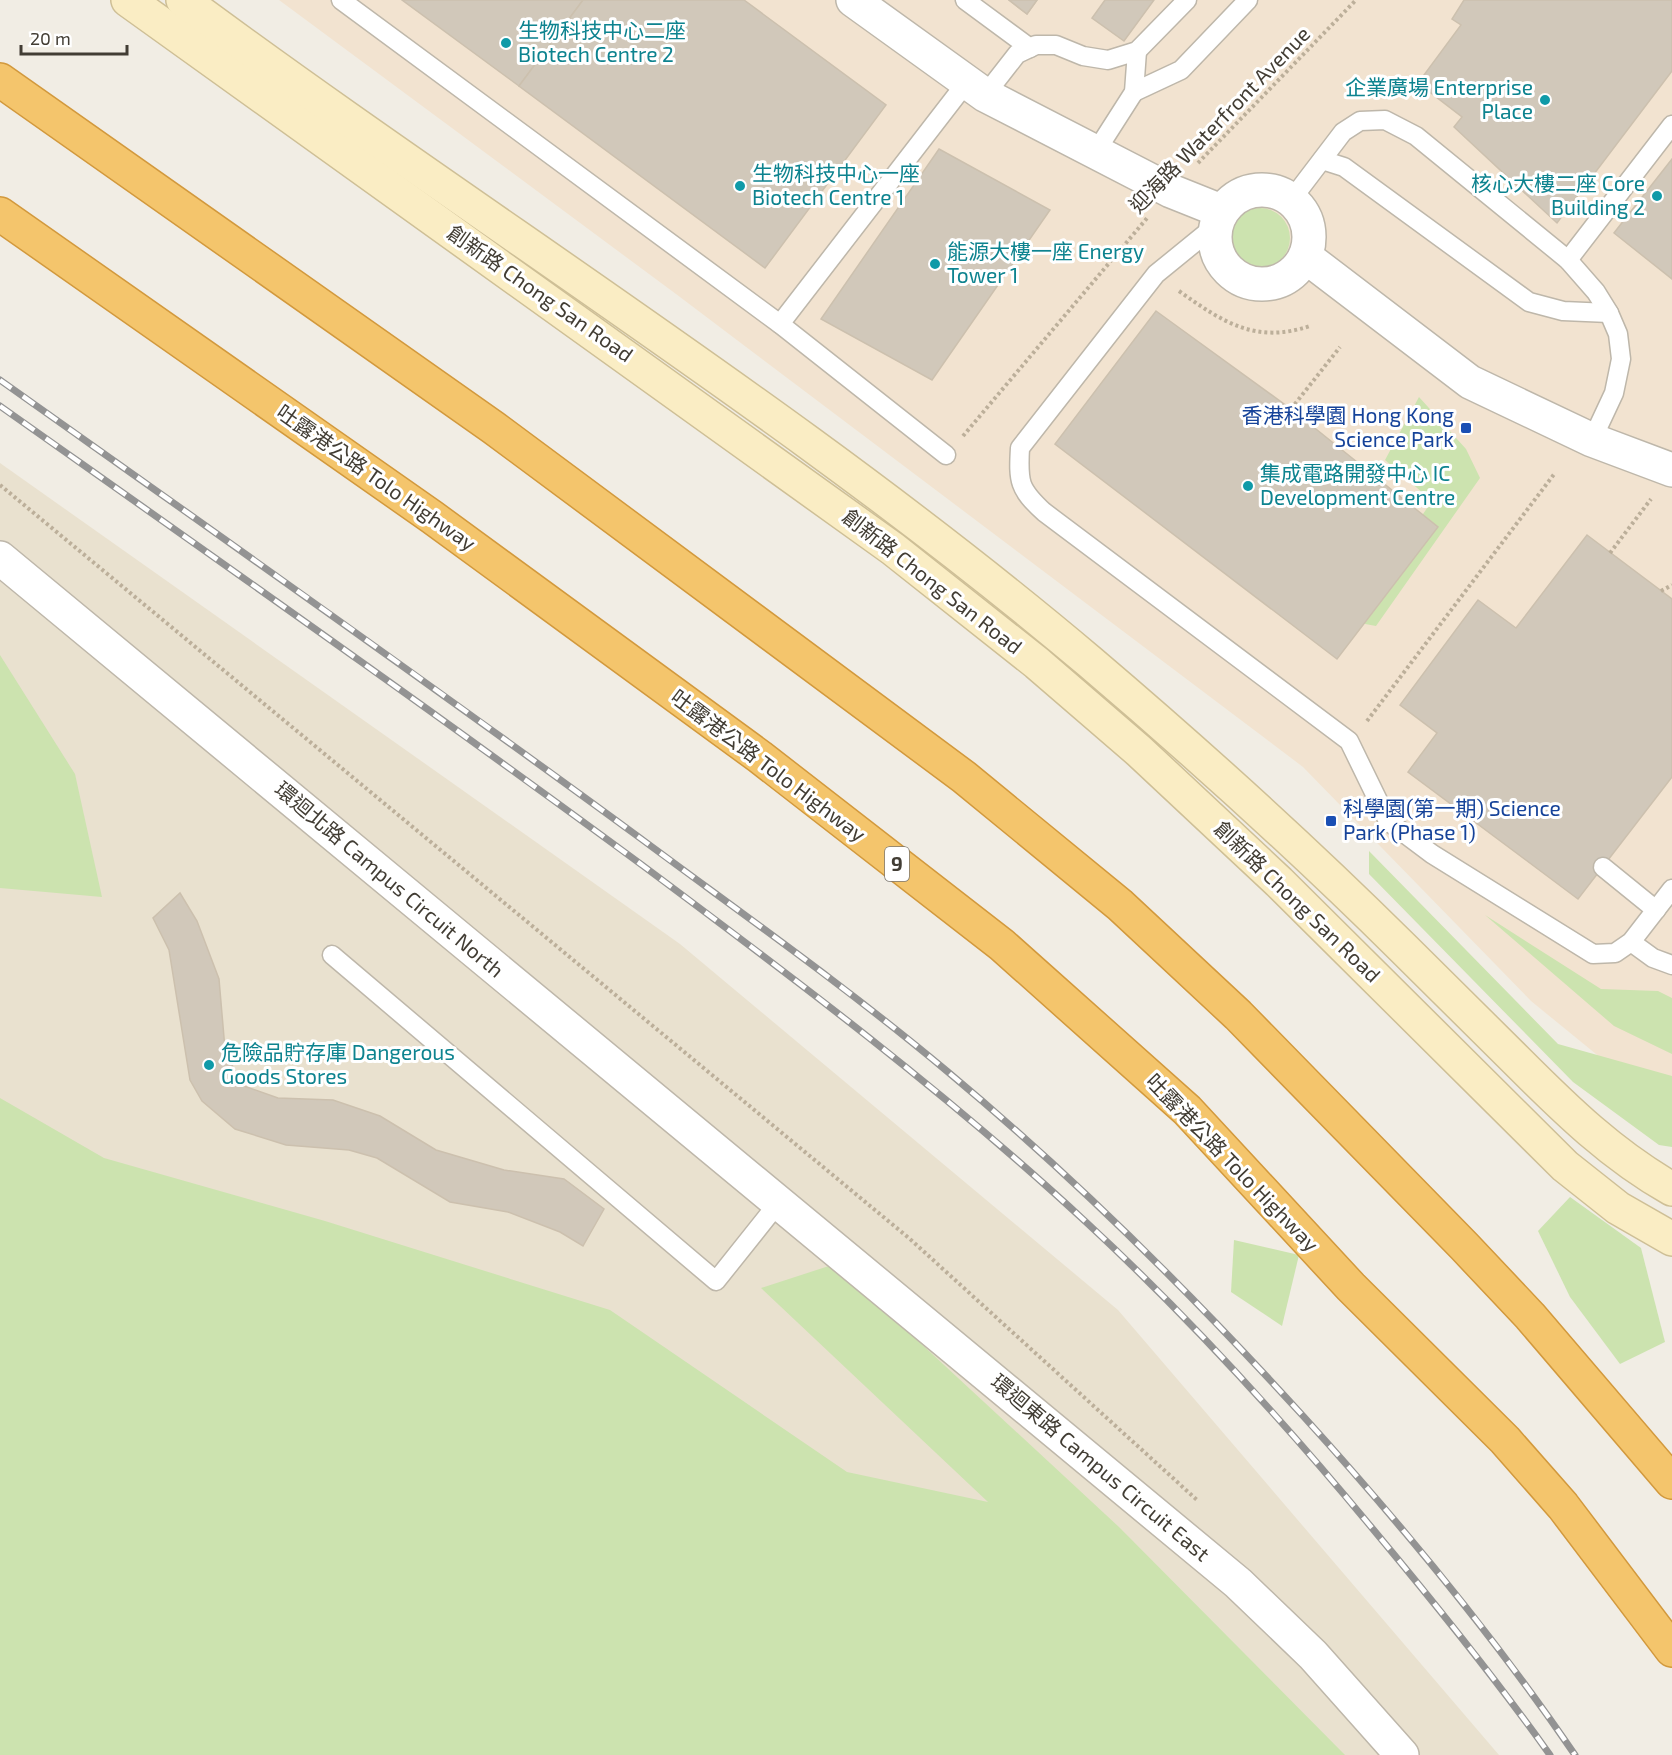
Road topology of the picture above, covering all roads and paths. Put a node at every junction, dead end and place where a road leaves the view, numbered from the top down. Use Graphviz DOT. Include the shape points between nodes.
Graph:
graph roads {
  1 [pos="128,0"];
  2 [pos="183,0"];
  3 [pos="341,0"];
  4 [pos="853,0"];
  5 [pos="965,0"];
  6 [pos="1187,0"];
  7 [pos="1248,0"];
  8 [pos="1356,0"];
  9 [pos="1030,48"];
  10 [pos="1137,51"];
  11 [pos="0,80"];
  12 [pos="975,89"];
  13 [pos="1134,92"];
  14 [pos="1672,125"];
  15 [pos="1095,153"];
  16 [pos="1322,160"];
  17 [pos="1171,191"];
  18 [pos="1292,199"];
  19 [pos="0,214"];
  20 [pos="1218,218"];
  21 [pos="1122,247"];
  22 [pos="1306,257"];
  23 [pos="1568,260"];
  24 [pos="1156,273"];
  25 [pos="1609,312"];
  26 [pos="780,324"];
  27 [pos="1310,326"];
  28 [pos="1340,347"];
  29 [pos="1291,409"];
  30 [pos="1592,440"];
  31 [pos="946,455"];
  32 [pos="1555,473"];
  33 [pos="1665,480"];
  34 [pos="0,484"];
  35 [pos="1610,553"];
  36 [pos="0,558"];
  37 [pos="1672,585"];
  38 [pos="1661,591"];
  39 [pos="1349,741"];
  40 [pos="1603,867"];
  41 [pos="1672,889"];
  42 [pos="1656,910"];
  43 [pos="1631,942"];
  44 [pos="332,955"];
  45 [pos="1672,965"];
  46 [pos="1672,1189"];
  47 [pos="779,1202"];
  48 [pos="1672,1239"];
  49 [pos="1672,1482"];
  50 [pos="1206,1508"];
  51 [pos="1672,1650"];
  52 [pos="1402,1755"];
  1 -- 48 [label="main road, 創新路 Chong San Road" via="892,549 1037,663 1279,882 1565,1166 1618,1208"];
  2 -- 46 [label="main road, 創新路 Chong San Road" via="737,391 906,516 1072,647 1304,851 1586,1130"];
  3 -- 26 [label="lane"];
  4 -- 12 [label="street"];
  5 -- 9 [label="lane"];
  6 -- 10 [label="lane"];
  7 -- 13 [label="lane" via="1181,70"];
  8 -- 17 [label="path, 迎海路 Waterfront Avenue"];
  9 -- 10 [label="lane" via="1056,45 1083,56 1108,60"];
  9 -- 12 [label="lane"];
  10 -- 13 [label="lane"];
  11 -- 49 [label="highway" via="513,442 964,777 1120,905 1253,1031 1464,1246 1530,1316"];
  12 -- 15 [label="street"];
  12 -- 26 [label="lane"];
  13 -- 15 [label="lane"];
  14 -- 23 [label="lane"];
  15 -- 17 [label="street"];
  16 -- 18 [label="lane"];
  16 -- 23 [label="lane" via="1343,132 1360,121 1385,120 1416,136"];
  16 -- 25 [label="lane" via="1344,167 1528,302 1563,311"];
  17 -- 20 [label="street"];
  17 -- 21 [label="path, 迎海路 Waterfront Avenue"];
  18 -- 20 [label="street" via="1278,191 1246,191 1232,199"];
  18 -- 22 [label="street" via="1309,226"];
  19 -- 51 [label="highway, 吐露港公路 Tolo Highway / 9" via="432,517 760,757 1002,945 1187,1110 1351,1287 1505,1440 1563,1506"];
  20 -- 22 [label="street" via="1214,241 1218,256 1239,279 1269,284 1284,279"];
  20 -- 24 [label="lane"];
  21 -- 24 [label="path"];
  21 -- 31 [label="path, 迎海路 Waterfront Avenue"];
  22 -- 30 [label="street" via="1470,382"];
  23 -- 25 [label="lane"];
  24 -- 27 [label="path" via="1196,303 1238,327 1286,334"];
  24 -- 39 [label="lane" via="1020,448 1019,473 1025,494"];
  25 -- 30 [label="lane" via="1618,334 1621,359 1614,393"];
  26 -- 31 [label="lane"];
  28 -- 29 [label="path"];
  30 -- 33 [label="street"];
  32 -- 39 [label="path"];
  33 -- 35 [label="path"];
  34 -- 50 [label="path" via="910,1239"];
  36 -- 47 [label="street, 環迴北路 Campus Circuit North"];
  37 -- 38 [label="path"];
  39 -- 43 [label="lane" via="1388,820 1432,854 1593,954 1615,953"];
  40 -- 42 [label="lane"];
  41 -- 42 [label="lane"];
  42 -- 43 [label="lane"];
  43 -- 45 [label="lane" via="1653,958"];
  44 -- 47 [label="lane" via="716,1281"];
  47 -- 52 [label="street, 環迴東路 Campus Circuit East" via="1238,1583 1313,1655"];
}
